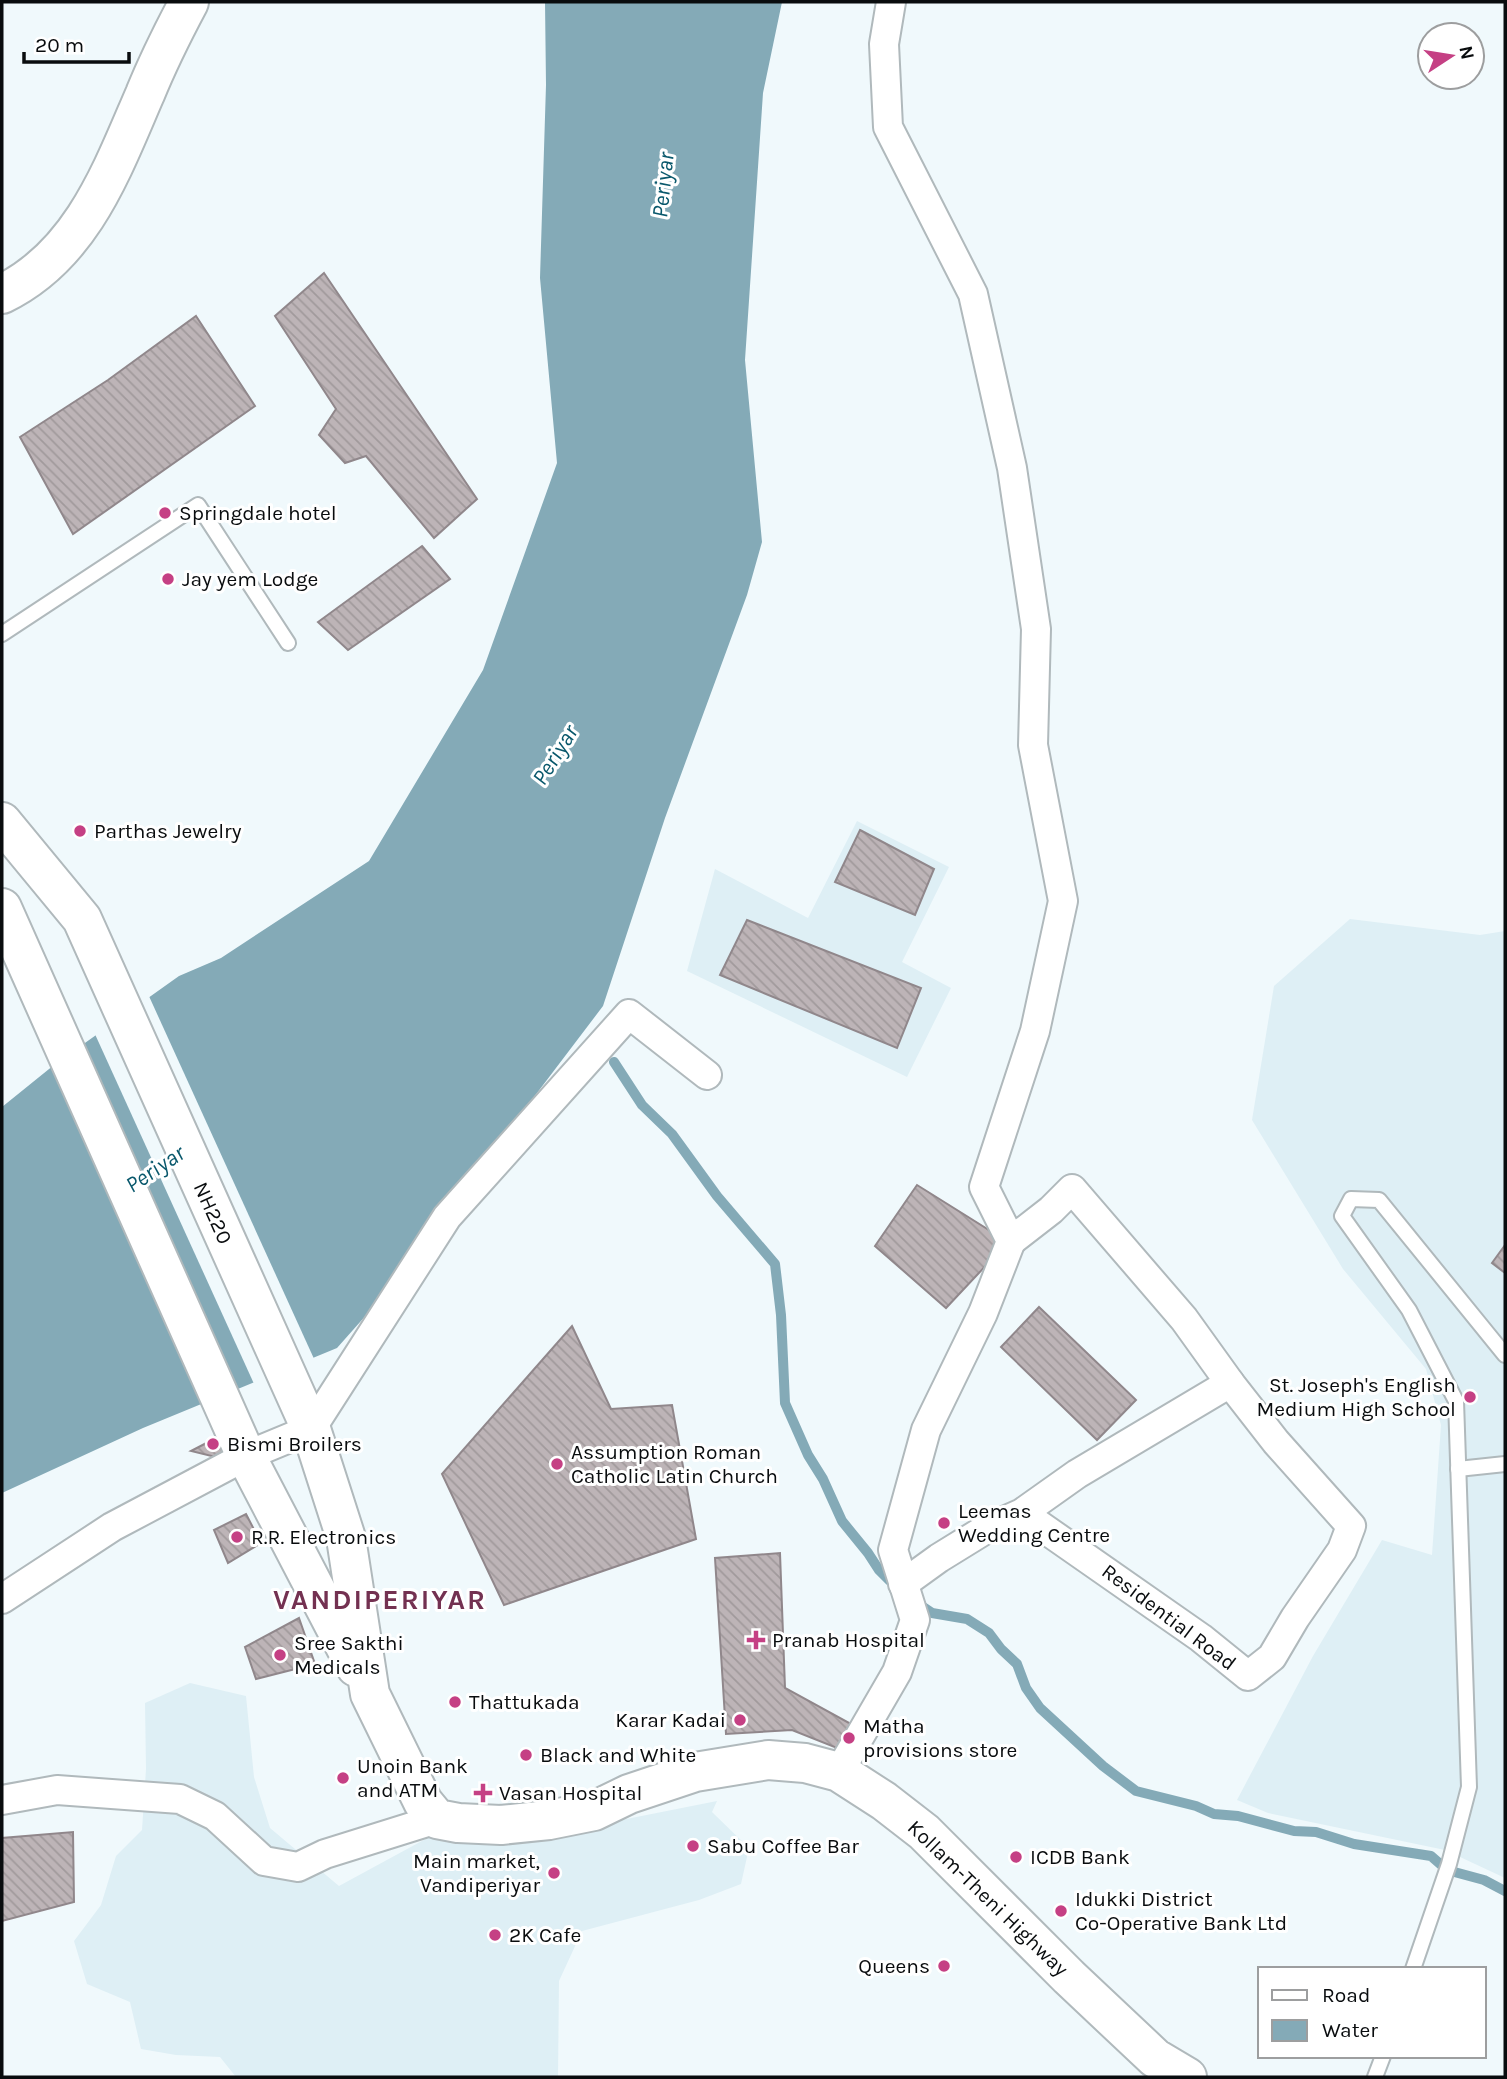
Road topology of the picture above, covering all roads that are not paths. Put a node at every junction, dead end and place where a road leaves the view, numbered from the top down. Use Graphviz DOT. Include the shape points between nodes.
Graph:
graph roads {
  1 [pos="189,2"];
  2 [pos="891,2"];
  3 [pos="2,294"];
  4 [pos="2,634"];
  5 [pos="288,643"];
  6 [pos="2,822"];
  7 [pos="2,908"];
  8 [pos="707,1074"];
  9 [pos="1011,1241"];
  10 [pos="1505,1356"];
  11 [pos="1230,1383"];
  12 [pos="311,1429"];
  13 [pos="246,1456"];
  14 [pos="1505,1464"];
  15 [pos="1458,1469"];
  16 [pos="1022,1513"];
  17 [pos="903,1584"];
  18 [pos="2,1599"];
  19 [pos="370,1694"];
  20 [pos="839,1772"];
  21 [pos="2,1800"];
  22 [pos="437,1819"];
  23 [pos="1414,1967"];
  24 [pos="1382,2058"];
  25 [pos="1187,2077"];
  26 [pos="1376,2077"];
  1 -- 3 [label="main road" via="103,190 57,255"];
  2 -- 9 [label="street" via="884,44 888,127 974,294 1012,468 1037,629 1033,745 1063,901 1035,1031 984,1187"];
  4 -- 5 [label="lane" via="198,505"];
  6 -- 12 [label="main road, NH220" via="82,919"];
  7 -- 13 [label="main road"];
  8 -- 12 [label="street" via="629,1014 447,1217"];
  9 -- 11 [label="street" via="1073,1189 1184,1320"];
  9 -- 17 [label="street" via="983,1314 926,1430 892,1550"];
  10 -- 15 [label="lane" via="1379,1200 1351,1199 1342,1216 1409,1310 1457,1401"];
  11 -- 16 [label="street" via="1077,1474"];
  11 -- 16 [label="street, Residential Road" via="1351,1526 1342,1550 1272,1657 1248,1676"];
  12 -- 13 [label="street"];
  12 -- 19 [label="main road" via="346,1538"];
  13 -- 18 [label="street" via="112,1528"];
  13 -- 19 [label="main road"];
  14 -- 15 [label="lane"];
  15 -- 23 [label="lane" via="1469,1787 1450,1864"];
  16 -- 17 [label="street" via="986,1529"];
  17 -- 20 [label="street" via="915,1620 897,1672"];
  19 -- 22 [label="main road" via="423,1802"];
  20 -- 22 [label="main road, Kollam-Theni Highway" via="768,1760 695,1772 594,1811 549,1820 501,1825"];
  20 -- 25 [label="main road, Kollam-Theni Highway" via="924,1832 1155,2059"];
  21 -- 22 [label="street" via="57,1790 180,1799 215,1816 264,1861 298,1867"];
  24 -- 26 [label="lane"];
}
